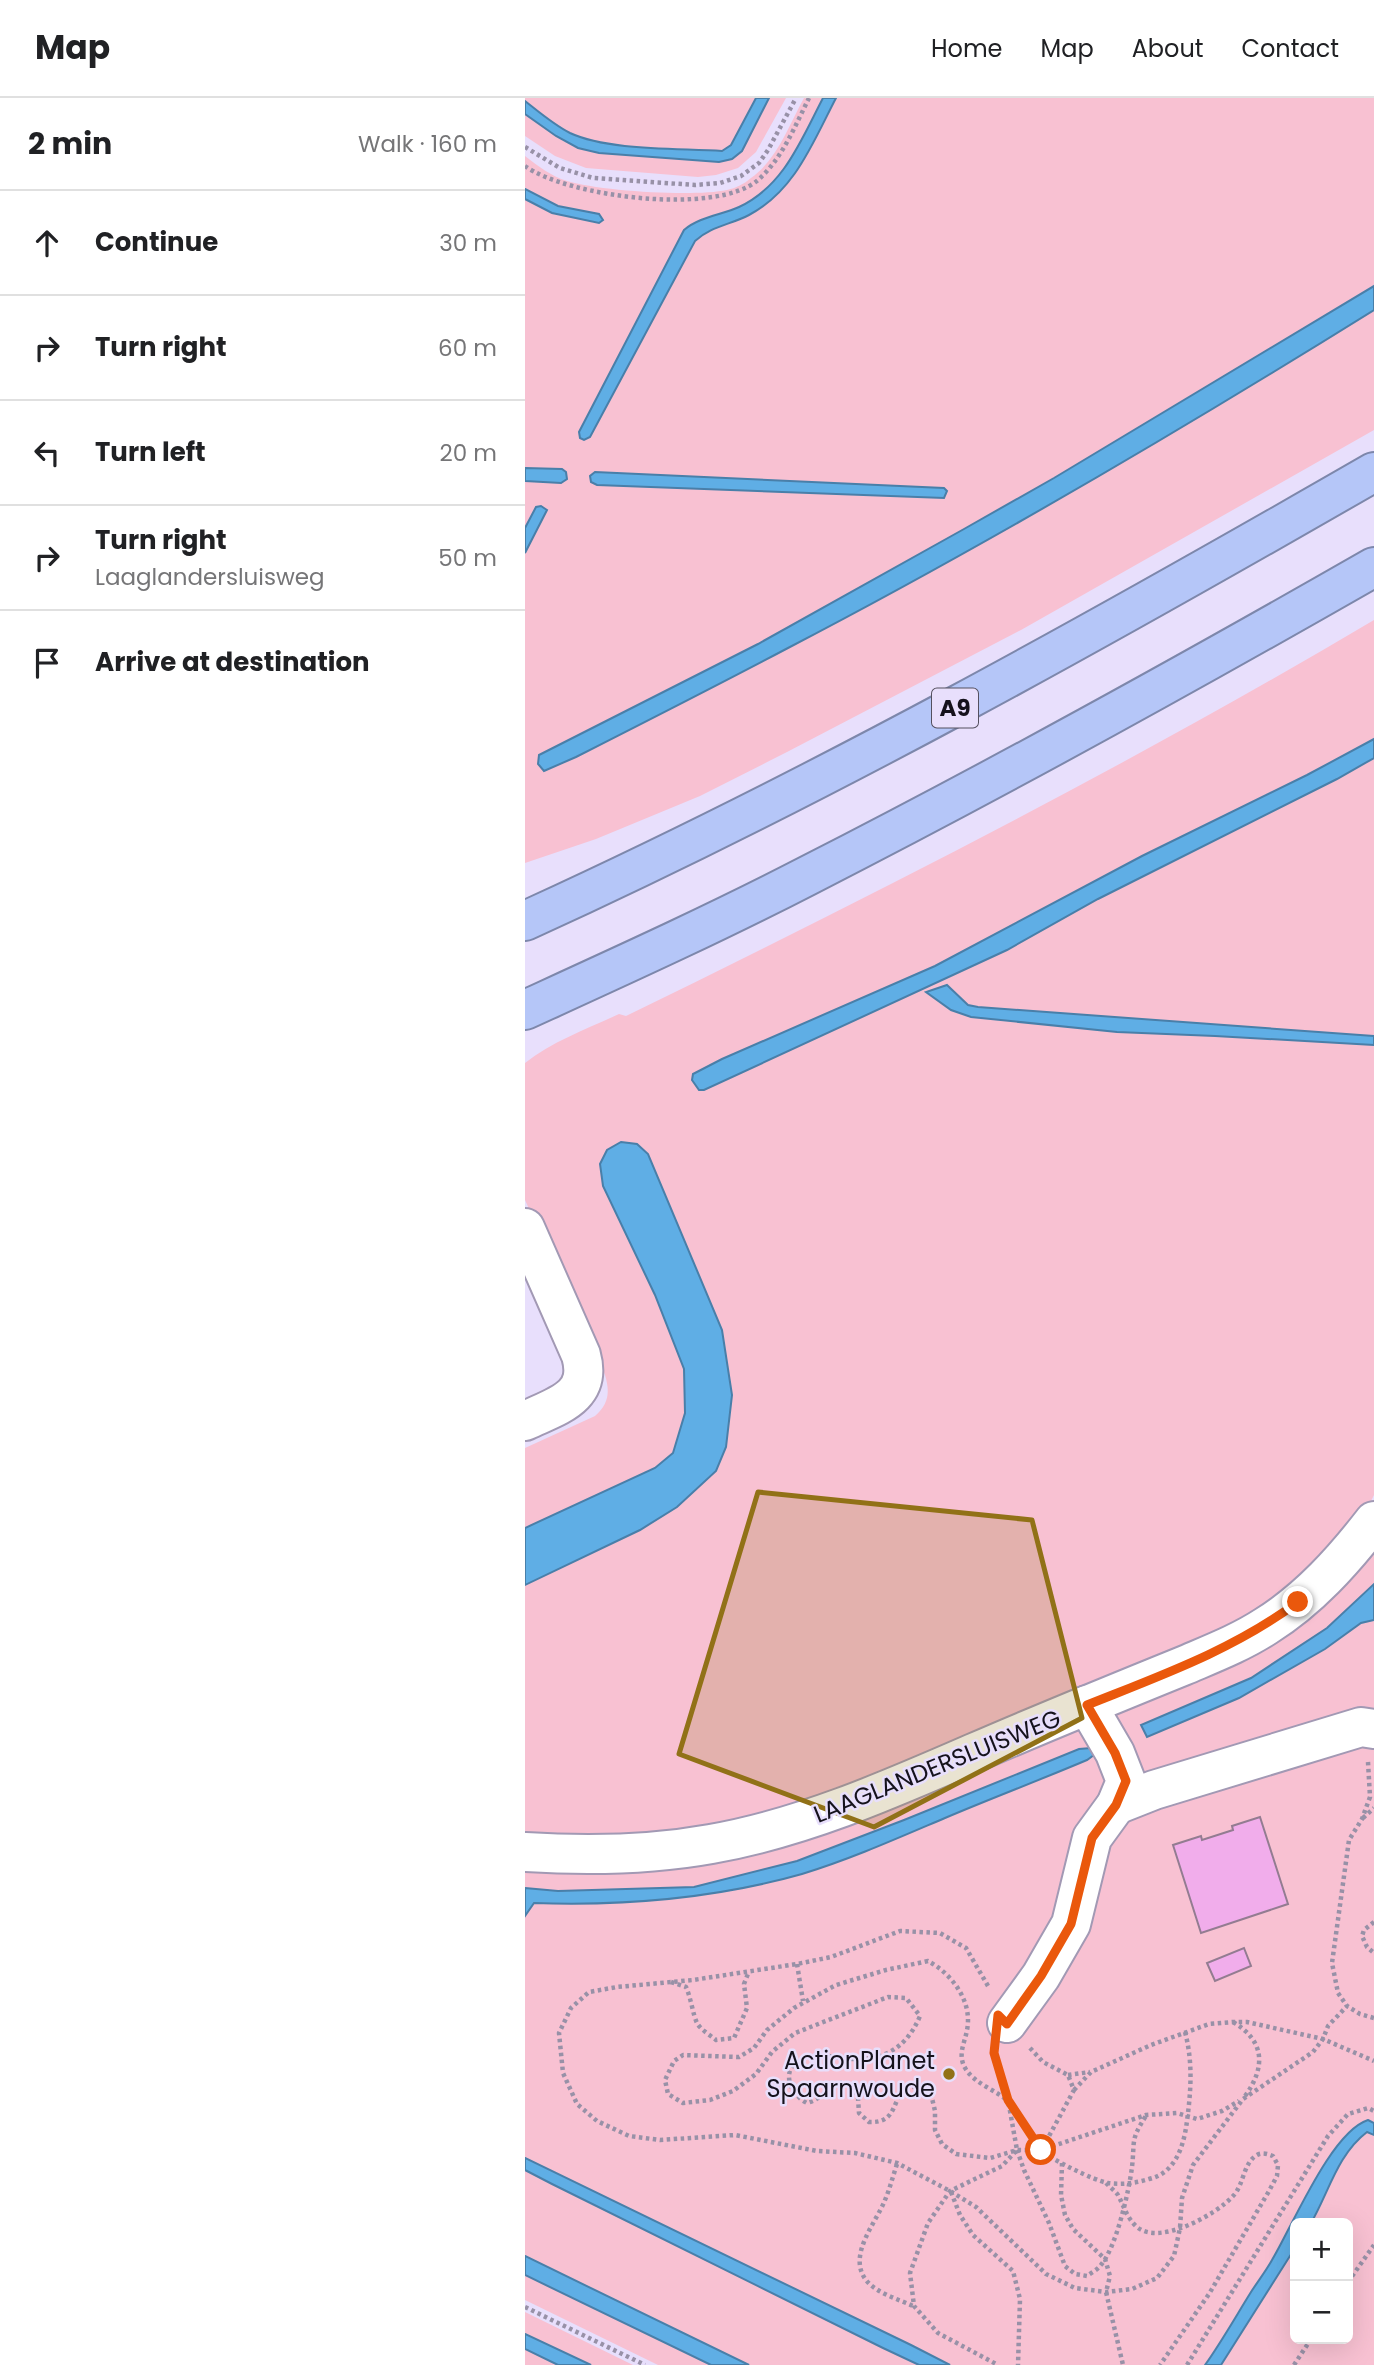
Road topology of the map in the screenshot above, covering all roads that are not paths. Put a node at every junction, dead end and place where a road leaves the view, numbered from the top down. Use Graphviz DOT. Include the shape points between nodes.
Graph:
graph roads {
  1 [pos="1374,472"];
  2 [pos="1374,567"];
  3 [pos="525,921"];
  4 [pos="525,1010"];
  5 [pos="525,1228"];
  6 [pos="525,1421"];
  7 [pos="1374,1521"];
  8 [pos="1087,1705"];
  9 [pos="1367,1728"];
  10 [pos="1116,1805"];
  11 [pos="525,1852"];
  12 [pos="1002,2020"];
  1 -- 3 [label="highway, A9" via="919,728"];
  2 -- 4 [label="highway" via="1161,689 805,878"];
  5 -- 6 [label="street" via="586,1371 581,1387 569,1400"];
  7 -- 8 [label="street, LAAGLANDERSLUISWEG" via="1325,1578 1265,1627 1226,1648"];
  8 -- 10 [label="street" via="1126,1781"];
  8 -- 11 [label="street, LAAGLANDERSLUISWEG" via="866,1798 754,1835 674,1850 590,1855"];
  9 -- 10 [label="street"];
  10 -- 12 [label="street" via="1092,1838 1071,1924 1041,1976"];
}
